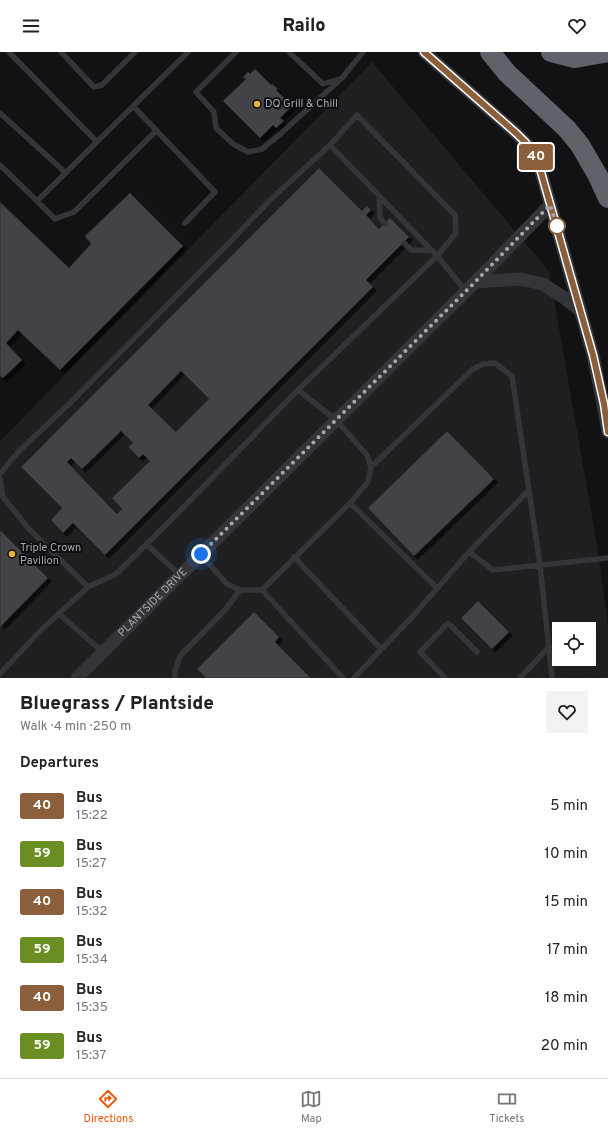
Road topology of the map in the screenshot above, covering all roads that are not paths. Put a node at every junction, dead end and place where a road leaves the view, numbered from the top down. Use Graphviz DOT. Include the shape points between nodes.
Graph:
graph roads {
  1 [pos="9,52"];
  2 [pos="61,52"];
  3 [pos="135,52"];
  4 [pos="188,52"];
  5 [pos="236,52"];
  6 [pos="289,52"];
  7 [pos="363,52"];
  8 [pos="424,52"];
  9 [pos="490,52"];
  10 [pos="551,52"];
  11 [pos="608,52"];
  12 [pos="342,78"];
  13 [pos="134,107"];
  14 [pos="0,113"];
  15 [pos="156,131"];
  16 [pos="97,142"];
  17 [pos="330,145"];
  18 [pos="0,165"];
  19 [pos="66,173"];
  20 [pos="379,196"];
  21 [pos="608,198"];
  22 [pos="37,201"];
  23 [pos="550,205"];
  24 [pos="185,223"];
  25 [pos="385,224"];
  26 [pos="404,243"];
  27 [pos="435,254"];
  28 [pos="471,287"];
  29 [pos="580,310"];
  30 [pos="298,390"];
  31 [pos="336,420"];
  32 [pos="608,432"];
  33 [pos="371,468"];
  34 [pos="0,474"];
  35 [pos="0,480"];
  36 [pos="529,490"];
  37 [pos="350,503"];
  38 [pos="146,544"];
  39 [pos="469,552"];
  40 [pos="201,554"];
  41 [pos="294,557"];
  42 [pos="608,558"];
  43 [pos="540,565"];
  44 [pos="180,575"];
  45 [pos="88,587"];
  46 [pos="437,588"];
  47 [pos="240,590"];
  48 [pos="262,590"];
  49 [pos="59,614"];
  50 [pos="549,647"];
  51 [pos="381,649"];
  52 [pos="103,652"];
  53 [pos="477,652"];
  54 [pos="0,674"];
  55 [pos="77,678"];
  56 [pos="175,678"];
  57 [pos="344,678"];
  58 [pos="354,678"];
  59 [pos="445,678"];
  60 [pos="520,678"];
  61 [pos="552,678"];
  1 -- 16 [label="lane"];
  2 -- 3 [label="lane" via="94,87 102,85"];
  4 -- 13 [label="lane"];
  5 -- 12 [label="lane" via="196,92 214,112 216,128 232,144 248,152 262,149"];
  6 -- 12 [label="lane" via="322,84"];
  7 -- 12 [label="lane"];
  8 -- 23 [label="street" via="526,143 536,157"];
  9 -- 21 [label="highway" via="507,73 567,129 580,145"];
  10 -- 11 [label="highway" via="575,58"];
  13 -- 15 [label="lane"];
  13 -- 16 [label="lane"];
  14 -- 19 [label="lane"];
  15 -- 22 [label="lane" via="74,212 55,219"];
  15 -- 24 [label="lane" via="214,192"];
  16 -- 19 [label="lane"];
  17 -- 20 [label="lane"];
  17 -- 27 [label="lane" via="357,115 455,215 456,233"];
  17 -- 34 [label="lane" via="270,200 68,405 18,452"];
  18 -- 22 [label="lane"];
  19 -- 22 [label="lane"];
  20 -- 25 [label="lane" via="380,218"];
  20 -- 27 [label="lane"];
  23 -- 28 [label="street, PLANTSIDE DRIVE"];
  23 -- 29 [label="street"];
  26 -- 27 [label="lane" via="411,250"];
  27 -- 28 [label="lane"];
  27 -- 30 [label="lane"];
  28 -- 29 [label="street" via="520,279 543,284"];
  28 -- 31 [label="street, PLANTSIDE DRIVE"];
  29 -- 32 [label="street" via="593,355"];
  30 -- 31 [label="lane"];
  30 -- 38 [label="lane"];
  31 -- 33 [label="lane" via="367,455"];
  31 -- 40 [label="street, PLANTSIDE DRIVE"];
  33 -- 36 [label="lane" via="473,369 483,364 495,363 512,376"];
  33 -- 37 [label="lane" via="368,482"];
  35 -- 45 [label="lane" via="3,497 29,529"];
  36 -- 39 [label="lane"];
  36 -- 43 [label="lane"];
  37 -- 41 [label="lane"];
  37 -- 46 [label="lane"];
  38 -- 44 [label="lane"];
  38 -- 45 [label="lane" via="116,574"];
  39 -- 43 [label="lane" via="493,570"];
  39 -- 46 [label="lane"];
  40 -- 44 [label="street, PLANTSIDE DRIVE"];
  40 -- 47 [label="lane" via="227,584"];
  41 -- 48 [label="lane"];
  41 -- 51 [label="lane"];
  42 -- 43 [label="lane"];
  43 -- 50 [label="lane"];
  44 -- 52 [label="street, PLANTSIDE DRIVE"];
  45 -- 49 [label="lane"];
  46 -- 51 [label="lane"];
  47 -- 48 [label="lane"];
  47 -- 56 [label="lane" via="226,609 180,656"];
  48 -- 57 [label="lane"];
  49 -- 52 [label="lane"];
  49 -- 54 [label="lane"];
  50 -- 60 [label="lane"];
  50 -- 61 [label="lane"];
  51 -- 58 [label="lane"];
  52 -- 55 [label="street, PLANTSIDE DRIVE"];
  53 -- 59 [label="lane" via="448,623 420,652"];
}
